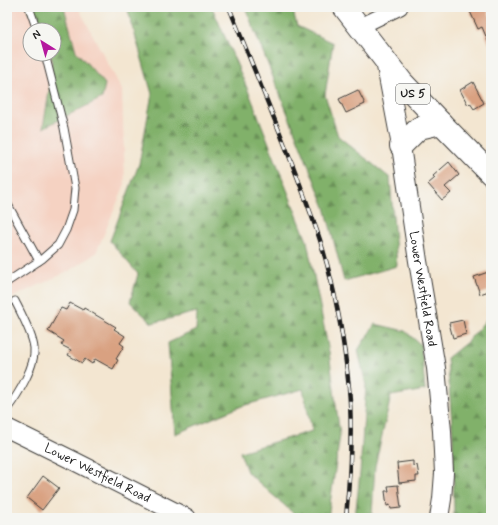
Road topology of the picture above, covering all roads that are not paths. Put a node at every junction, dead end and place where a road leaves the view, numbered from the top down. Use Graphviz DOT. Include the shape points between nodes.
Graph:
graph roads {
  1 [pos="29,7"];
  2 [pos="344,7"];
  3 [pos="400,7"];
  4 [pos="34,22"];
  5 [pos="359,27"];
  6 [pos="385,61"];
  7 [pos="48,62"];
  8 [pos="441,123"];
  9 [pos="401,146"];
  10 [pos="491,174"];
  11 [pos="7,203"];
  12 [pos="39,261"];
  13 [pos="7,282"];
  14 [pos="16,301"];
  15 [pos="7,409"];
  16 [pos="7,428"];
  17 [pos="187,518"];
  18 [pos="439,518"];
  1 -- 4 [label="lane"];
  2 -- 5 [label="main road, US 5"];
  3 -- 5 [label="street"];
  5 -- 6 [label="main road, US 5"];
  6 -- 8 [label="main road, US 5"];
  6 -- 9 [label="street, Lower Westfield Road"];
  7 -- 12 [label="lane" via="75,188 73,210 66,230 58,245"];
  8 -- 9 [label="main road" via="419,128"];
  8 -- 10 [label="main road, US 5"];
  9 -- 18 [label="street, Lower Westfield Road" via="441,415 444,473"];
  11 -- 12 [label="lane"];
  12 -- 13 [label="lane"];
  14 -- 15 [label="lane" via="34,347 34,358 23,384"];
  16 -- 17 [label="street, Lower Westfield Road"];
}
